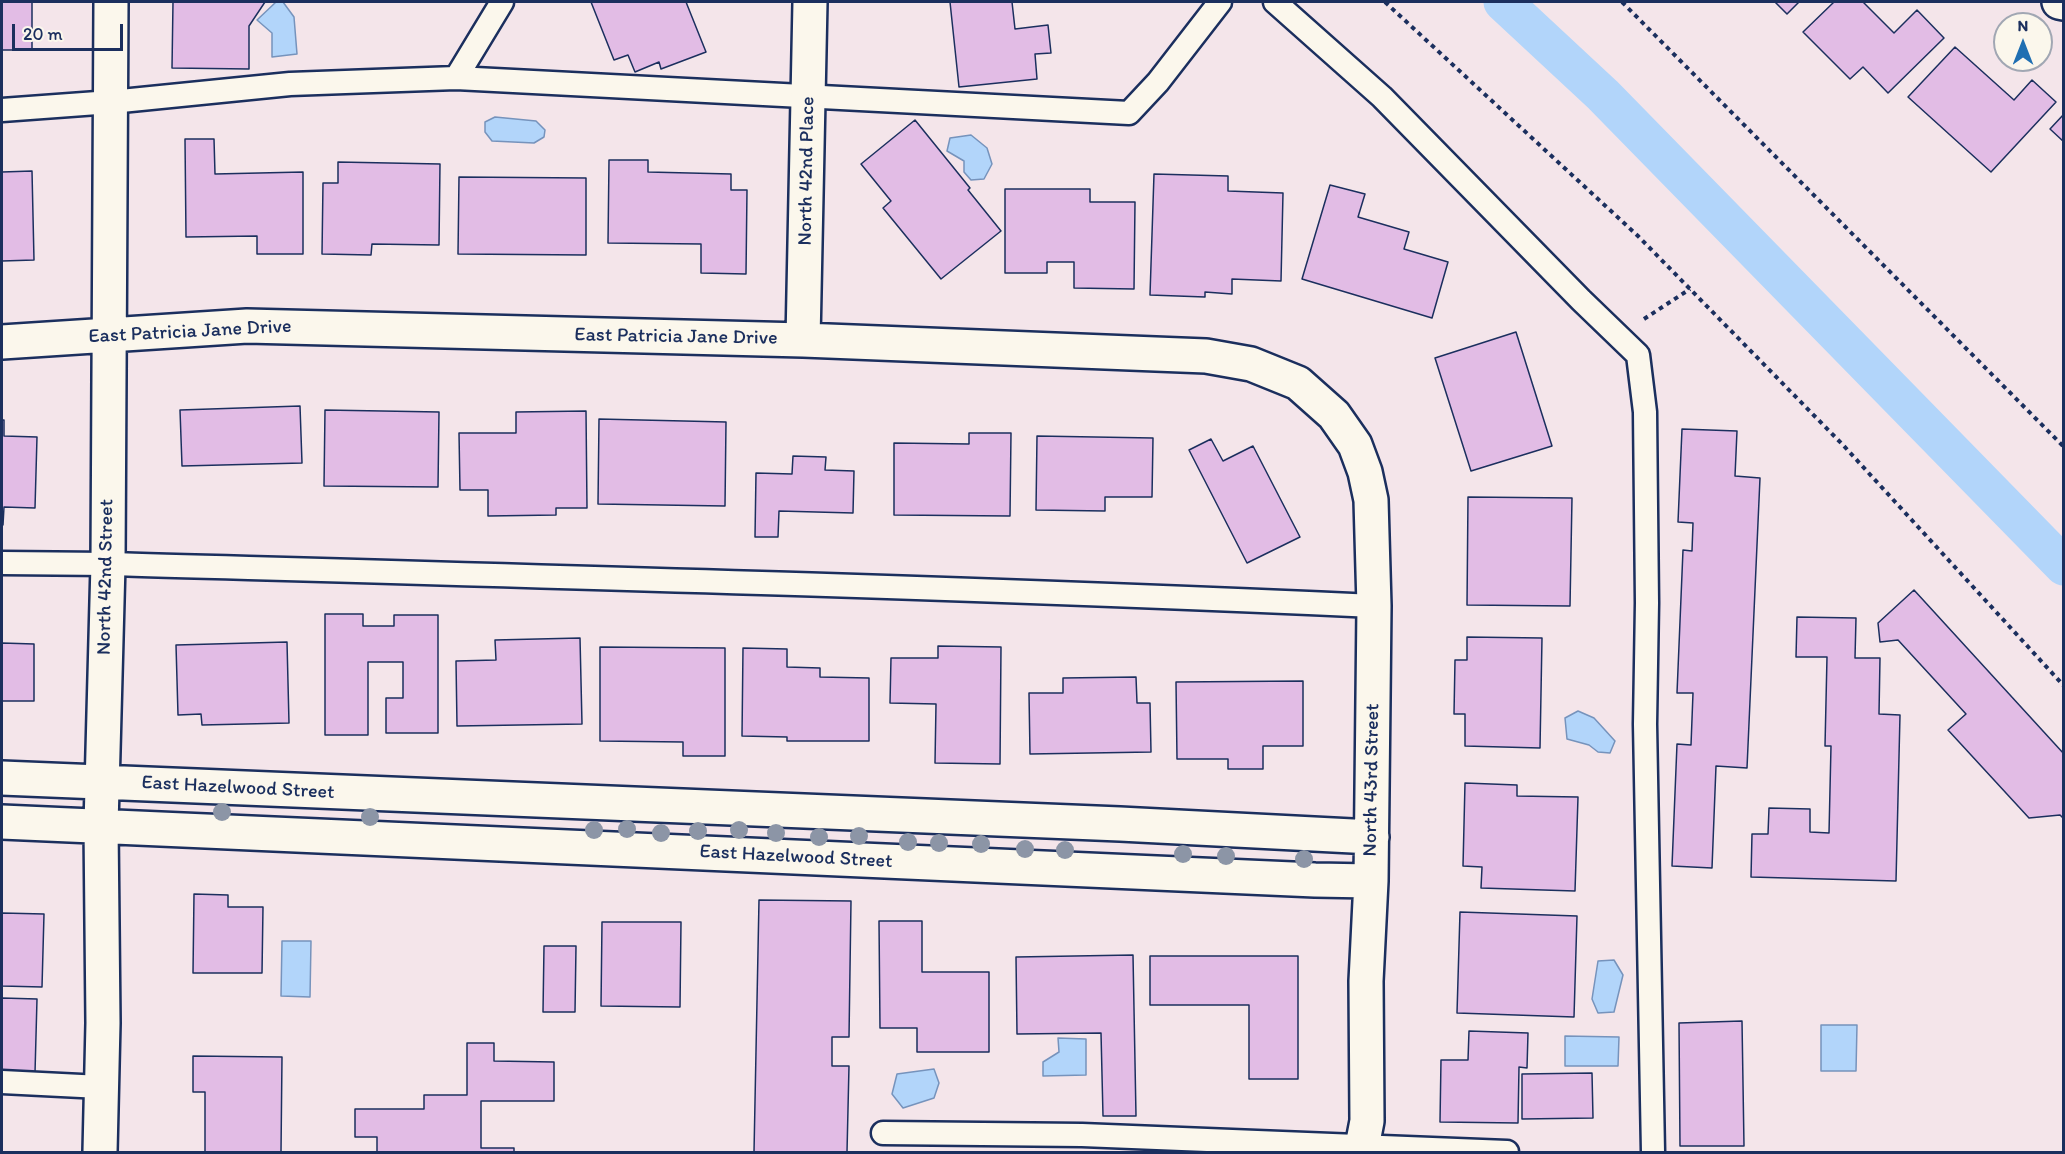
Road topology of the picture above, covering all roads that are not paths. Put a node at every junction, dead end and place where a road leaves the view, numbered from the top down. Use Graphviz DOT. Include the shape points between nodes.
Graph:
graph roads {
  1 [pos="111,2"];
  2 [pos="502,2"];
  3 [pos="810,2"];
  4 [pos="1220,2"];
  5 [pos="1275,2"];
  6 [pos="456,78"];
  7 [pos="808,96"];
  8 [pos="111,102"];
  9 [pos="2,110"];
  10 [pos="109,335"];
  11 [pos="803,340"];
  12 [pos="2,342"];
  13 [pos="1334,415"];
  14 [pos="2,564"];
  15 [pos="108,564"];
  16 [pos="1374,606"];
  17 [pos="2,778"];
  18 [pos="102,782"];
  19 [pos="475,799"];
  20 [pos="2,822"];
  21 [pos="1120,824"];
  22 [pos="101,825"];
  23 [pos="1372,837"];
  24 [pos="474,842"];
  25 [pos="1119,871"];
  26 [pos="1371,880"];
  27 [pos="2,1082"];
  28 [pos="101,1087"];
  29 [pos="883,1133"];
  30 [pos="1362,1149"];
  31 [pos="100,1152"];
  32 [pos="1507,1152"];
  33 [pos="1653,1152"];
  1 -- 8 [label="street, North 42nd Street"];
  2 -- 6 [label="lane"];
  3 -- 7 [label="street, North 42nd Place"];
  4 -- 7 [label="lane" via="1129,113"];
  5 -- 33 [label="lane" via="1382,97 1638,355 1645,412 1645,724"];
  6 -- 7 [label="lane"];
  6 -- 8 [label="lane" via="290,84"];
  7 -- 11 [label="street, North 42nd Place"];
  8 -- 9 [label="lane"];
  8 -- 10 [label="street, North 42nd Street"];
  10 -- 11 [label="street, East Patricia Jane Drive" via="247,326"];
  10 -- 12 [label="street, East Patricia Jane Drive"];
  10 -- 15 [label="street, North 42nd Street"];
  11 -- 13 [label="street, East Patricia Jane Drive" via="1206,356 1251,364 1298,383"];
  13 -- 16 [label="street, North 43rd Street" via="1355,445 1369,491"];
  14 -- 15 [label="lane"];
  15 -- 16 [label="lane" via="816,584"];
  15 -- 18 [label="street, North 42nd Street"];
  16 -- 23 [label="street, North 43rd Street"];
  17 -- 18 [label="street, East Hazelwood Street"];
  18 -- 19 [label="street, East Hazelwood Street"];
  18 -- 22 [label="street, North 42nd Street"];
  19 -- 21 [label="street, East Hazelwood Street"];
  19 -- 24 [label="street"];
  20 -- 22 [label="street, East Hazelwood Street"];
  21 -- 23 [label="street, East Hazelwood Street"];
  21 -- 25 [label="street"];
  22 -- 24 [label="street, East Hazelwood Street"];
  22 -- 28 [label="street, North 42nd Street"];
  23 -- 26 [label="street, North 43rd Street"];
  24 -- 25 [label="street, East Hazelwood Street"];
  25 -- 26 [label="street, East Hazelwood Street"];
  26 -- 30 [label="street, North 43rd Street" via="1366,981 1367,1120"];
  27 -- 28 [label="lane"];
  28 -- 31 [label="street, North 42nd Street"];
  29 -- 30 [label="lane" via="1082,1135"];
  30 -- 32 [label="lane"];
}
